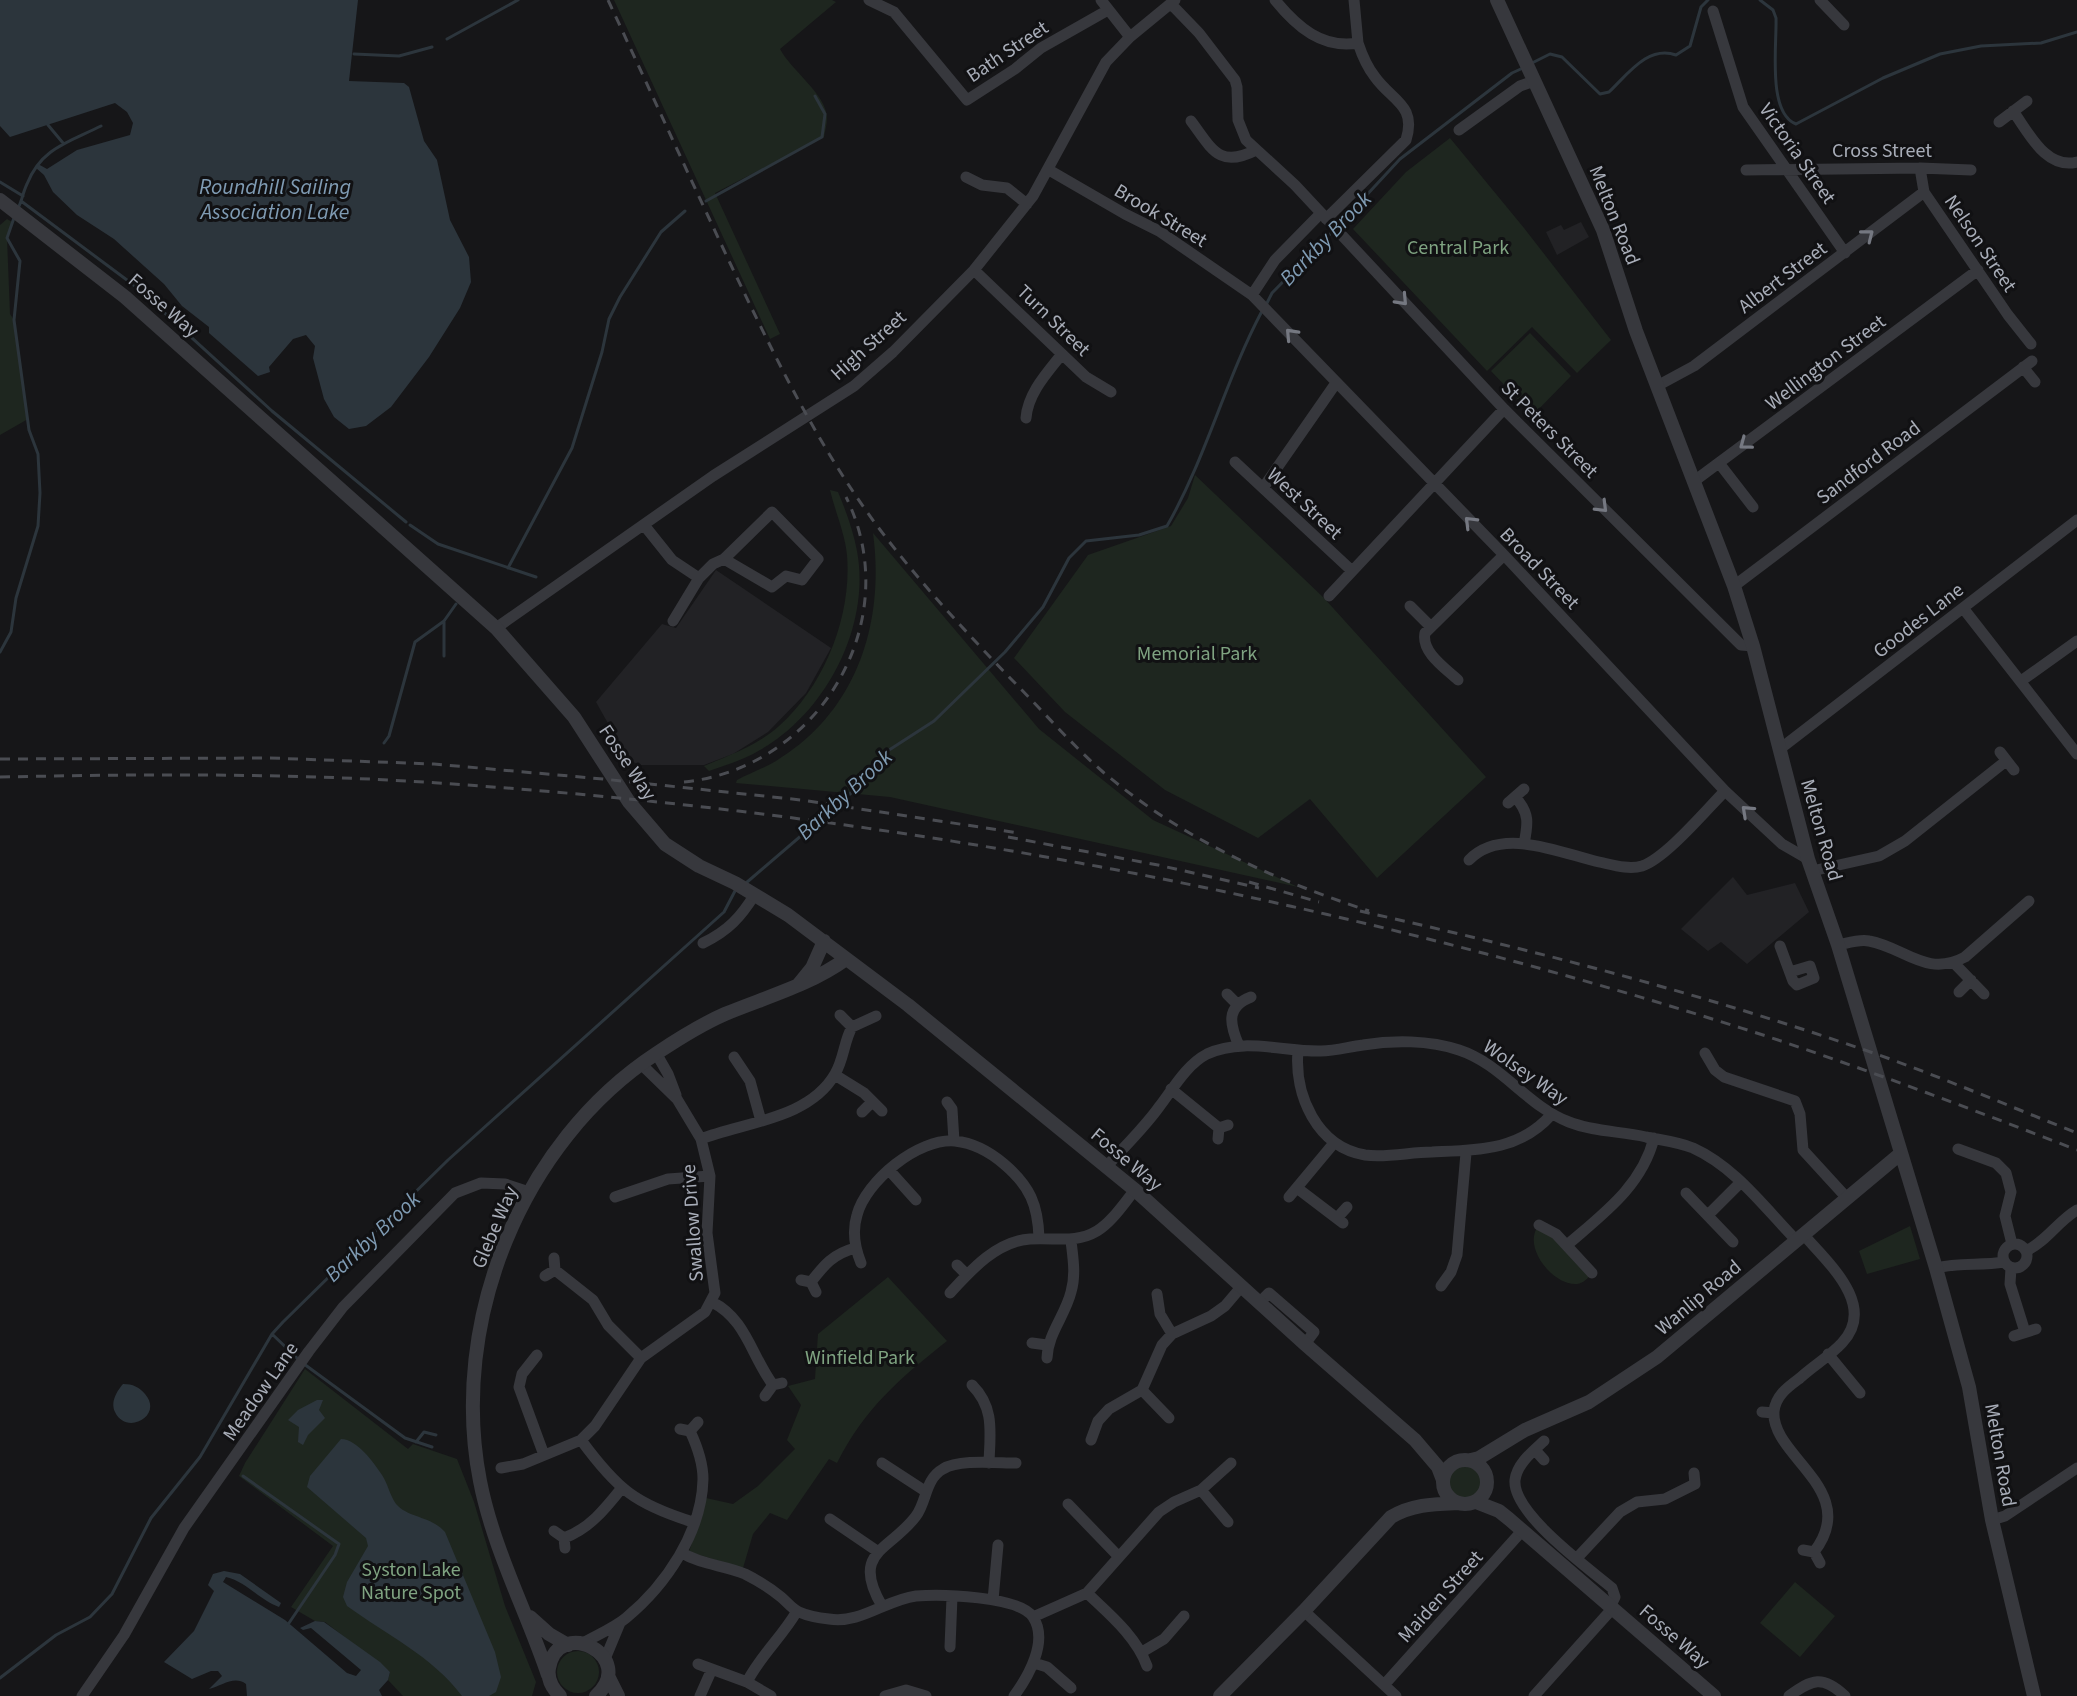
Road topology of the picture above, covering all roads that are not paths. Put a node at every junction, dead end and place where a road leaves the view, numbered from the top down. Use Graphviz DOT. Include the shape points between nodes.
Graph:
graph roads {
  1 [pos="869,0"];
  2 [pos="1275,0"];
  3 [pos="1354,0"];
  4 [pos="1497,0"];
  5 [pos="1820,0"];
  6 [pos="1174,2"];
  7 [pos="1104,5"];
  8 [pos="1713,11"];
  9 [pos="1844,25"];
  10 [pos="1130,37"];
  11 [pos="1358,43"];
  12 [pos="1532,78"];
  13 [pos="2027,101"];
  14 [pos="2013,111"];
  15 [pos="1191,121"];
  16 [pos="1999,122"];
  17 [pos="1459,130"];
  18 [pos="1256,150"];
  19 [pos="2077,162"];
  20 [pos="1786,168"];
  21 [pos="1920,168"];
  22 [pos="1049,170"];
  23 [pos="1746,170"];
  24 [pos="1971,170"];
  25 [pos="966,177"];
  26 [pos="1924,192"];
  27 [pos="1027,204"];
  28 [pos="10,207"];
  29 [pos="1326,218"];
  30 [pos="1845,253"];
  31 [pos="974,270"];
  32 [pos="1978,270"];
  33 [pos="1252,295"];
  34 [pos="2023,334"];
  35 [pos="2011,342"];
  36 [pos="2031,344"];
  37 [pos="1062,354"];
  38 [pos="2035,382"];
  39 [pos="1336,383"];
  40 [pos="1657,386"];
  41 [pos="1111,392"];
  42 [pos="1504,409"];
  43 [pos="1026,418"];
  44 [pos="1235,462"];
  45 [pos="1719,463"];
  46 [pos="1693,482"];
  47 [pos="1432,484"];
  48 [pos="1263,488"];
  49 [pos="1753,507"];
  50 [pos="2077,520"];
  51 [pos="644,525"];
  52 [pos="1504,555"];
  53 [pos="724,559"];
  54 [pos="1351,570"];
  55 [pos="699,578"];
  56 [pos="1734,586"];
  57 [pos="1329,596"];
  58 [pos="1410,606"];
  59 [pos="1963,608"];
  60 [pos="673,621"];
  61 [pos="1430,626"];
  62 [pos="496,628"];
  63 [pos="2077,641"];
  64 [pos="1753,646"];
  65 [pos="1458,680"];
  66 [pos="2021,681"];
  67 [pos="1780,749"];
  68 [pos="2077,754"];
  69 [pos="2007,761"];
  70 [pos="1725,791"];
  71 [pos="1516,796"];
  72 [pos="1468,842"];
  73 [pos="1524,844"];
  74 [pos="1810,865"];
  75 [pos="746,889"];
  76 [pos="2029,901"];
  77 [pos="824,941"];
  78 [pos="703,943"];
  79 [pos="1838,945"];
  80 [pos="1780,946"];
  81 [pos="846,959"];
  82 [pos="1954,963"];
  83 [pos="1790,972"];
  84 [pos="1971,980"];
  85 [pos="799,984"];
  86 [pos="1959,992"];
  87 [pos="1227,994"];
  88 [pos="1984,994"];
  89 [pos="1251,997"];
  90 [pos="1237,1004"];
  91 [pos="840,1015"];
  92 [pos="876,1016"];
  93 [pos="852,1027"];
  94 [pos="1239,1046"];
  95 [pos="1298,1051"];
  96 [pos="656,1053"];
  97 [pos="1705,1053"];
  98 [pos="734,1057"];
  99 [pos="641,1064"];
  100 [pos="835,1075"];
  101 [pos="1171,1089"];
  102 [pos="677,1099"];
  103 [pos="947,1102"];
  104 [pos="862,1112"];
  105 [pos="1551,1115"];
  106 [pos="761,1121"];
  107 [pos="1222,1130"];
  108 [pos="1654,1138"];
  109 [pos="701,1139"];
  110 [pos="954,1141"];
  111 [pos="1334,1143"];
  112 [pos="1466,1153"];
  113 [pos="1900,1154"];
  114 [pos="1965,1156"];
  115 [pos="1107,1166"];
  116 [pos="889,1170"];
  117 [pos="710,1176"];
  118 [pos="1741,1182"];
  119 [pos="1613,1185"];
  120 [pos="1135,1190"];
  121 [pos="529,1192"];
  122 [pos="1686,1193"];
  123 [pos="1624,1194"];
  124 [pos="615,1197"];
  125 [pos="1846,1197"];
  126 [pos="916,1200"];
  127 [pos="1347,1207"];
  128 [pos="2077,1210"];
  129 [pos="1708,1215"];
  130 [pos="1537,1224"];
  131 [pos="1799,1237"];
  132 [pos="1039,1238"];
  133 [pos="1071,1241"];
  134 [pos="1733,1242"];
  135 [pos="2012,1244"];
  136 [pos="1567,1245"];
  137 [pos="855,1248"];
  138 [pos="2026,1251"];
  139 [pos="861,1263"];
  140 [pos="957,1265"];
  141 [pos="2008,1265"];
  142 [pos="551,1268"];
  143 [pos="1936,1268"];
  144 [pos="1592,1273"];
  145 [pos="967,1275"];
  146 [pos="809,1285"];
  147 [pos="1242,1286"];
  148 [pos="1439,1288"];
  149 [pos="950,1293"];
  150 [pos="1154,1299"];
  151 [pos="712,1302"];
  152 [pos="2025,1332"];
  153 [pos="1172,1334"];
  154 [pos="1032,1343"];
  155 [pos="1047,1345"];
  156 [pos="1828,1354"];
  157 [pos="537,1355"];
  158 [pos="641,1358"];
  159 [pos="1047,1358"];
  160 [pos="1865,1376"];
  161 [pos="519,1387"];
  162 [pos="504,1388"];
  163 [pos="981,1388"];
  164 [pos="1142,1390"];
  165 [pos="765,1396"];
  166 [pos="1169,1418"];
  167 [pos="689,1427"];
  168 [pos="581,1440"];
  169 [pos="1091,1440"];
  170 [pos="1504,1444"];
  171 [pos="1423,1447"];
  172 [pos="544,1455"];
  173 [pos="898,1455"];
  174 [pos="1465,1460"];
  175 [pos="1544,1460"];
  176 [pos="989,1463"];
  177 [pos="1016,1463"];
  178 [pos="1231,1463"];
  179 [pos="501,1468"];
  180 [pos="2077,1468"];
  181 [pos="1443,1482"];
  182 [pos="1487,1482"];
  183 [pos="1698,1482"];
  184 [pos="621,1489"];
  185 [pos="1201,1490"];
  186 [pos="925,1491"];
  187 [pos="1476,1502"];
  188 [pos="1087,1503"];
  189 [pos="1459,1503"];
  190 [pos="1068,1504"];
  191 [pos="1424,1505"];
  192 [pos="1499,1511"];
  193 [pos="847,1513"];
  194 [pos="1077,1513"];
  195 [pos="1992,1520"];
  196 [pos="693,1522"];
  197 [pos="1228,1522"];
  198 [pos="1522,1531"];
  199 [pos="561,1539"];
  200 [pos="998,1545"];
  201 [pos="877,1551"];
  202 [pos="682,1553"];
  203 [pos="1812,1555"];
  204 [pos="1119,1557"];
  205 [pos="1577,1558"];
  206 [pos="996,1570"];
  207 [pos="1011,1572"];
  208 [pos="1087,1593"];
  209 [pos="952,1597"];
  210 [pos="993,1600"];
  211 [pos="882,1606"];
  212 [pos="1611,1608"];
  213 [pos="797,1611"];
  214 [pos="1304,1611"];
  215 [pos="527,1614"];
  216 [pos="1033,1617"];
  217 [pos="1177,1617"];
  218 [pos="620,1622"];
  219 [pos="575,1644"];
  220 [pos="950,1647"];
  221 [pos="1142,1652"];
  222 [pos="605,1659"];
  223 [pos="1034,1663"];
  224 [pos="698,1664"];
  225 [pos="1147,1666"];
  226 [pos="712,1669"];
  227 [pos="608,1676"];
  228 [pos="747,1682"];
  229 [pos="1384,1685"];
  230 [pos="552,1688"];
  231 [pos="1053,1690"];
  232 [pos="82,1696"];
  233 [pos="596,1696"];
  234 [pos="618,1696"];
  235 [pos="700,1696"];
  236 [pos="771,1696"];
  237 [pos="885,1696"];
  238 [pos="926,1696"];
  239 [pos="1014,1696"];
  240 [pos="1220,1696"];
  241 [pos="1396,1696"];
  242 [pos="1534,1696"];
  243 [pos="1714,1696"];
  244 [pos="1789,1696"];
  245 [pos="1845,1696"];
  246 [pos="2034,1696"];
  1 -- 7 [label="street, Bath Street" via="894,12 967,100"];
  2 -- 11 [label="street" via="1314,37 1341,46"];
  3 -- 11 [label="street"];
  4 -- 12 [label="street, Melton Road"];
  5 -- 9 [label="street"];
  6 -- 10 [label="street, High Street"];
  6 -- 18 [label="street, St Peters Street" via="1231,74 1246,140"];
  7 -- 10 [label="street"];
  8 -- 20 [label="street, Victoria Street" via="1711,26 1743,107"];
  10 -- 22 [label="street, High Street" via="1106,62"];
  11 -- 29 [label="street" via="1373,75 1406,109 1410,129 1406,140"];
  12 -- 17 [label="street"];
  12 -- 40 [label="street, Melton Road" via="1603,230"];
  13 -- 14 [label="street"];
  14 -- 16 [label="street"];
  14 -- 19 [label="street" via="2047,156 2067,165"];
  15 -- 18 [label="street" via="1203,128 1208,151 1227,159"];
  18 -- 29 [label="street, St Peters Street"];
  20 -- 21 [label="street, Cross Street"];
  20 -- 23 [label="street, Cross Street"];
  20 -- 30 [label="street, Victoria Street"];
  21 -- 24 [label="street, Cross Street"];
  21 -- 26 [label="street, Nelson Street"];
  22 -- 27 [label="street, High Street"];
  22 -- 33 [label="street, Brook Street" via="1159,231"];
  25 -- 27 [label="street" via="1007,188"];
  30 -- 26 [label="street, Albert Street, one-way"];
  26 -- 32 [label="street, Nelson Street"];
  27 -- 31 [label="street, High Street"];
  28 -- 62 [label="street, Fosse Way" via="172,338"];
  29 -- 33 [label="street" via="1275,260"];
  29 -- 42 [label="street, St Peters Street, one-way"];
  30 -- 40 [label="street, Albert Street" via="1694,366"];
  31 -- 37 [label="street, Turn Street"];
  31 -- 51 [label="street, High Street" via="854,386"];
  32 -- 34 [label="street, Nelson Street"];
  32 -- 45 [label="street, Wellington Street, one-way"];
  39 -- 33 [label="street, Broad Street, one-way"];
  34 -- 35 [label="street"];
  34 -- 36 [label="street, Nelson Street"];
  37 -- 41 [label="street, Turn Street"];
  37 -- 43 [label="street" via="1027,406"];
  38 -- 56 [label="street, Sandford Road" via="2027,364"];
  39 -- 47 [label="street, Broad Street"];
  39 -- 48 [label="street"];
  40 -- 46 [label="street, Melton Road"];
  42 -- 47 [label="street"];
  42 -- 64 [label="street, St Peters Street, one-way" via="1741,645"];
  44 -- 48 [label="street, West Street"];
  45 -- 46 [label="street, Wellington Street"];
  45 -- 49 [label="street"];
  46 -- 56 [label="street, Melton Road"];
  52 -- 47 [label="street, Broad Street, one-way"];
  47 -- 54 [label="street"];
  48 -- 54 [label="street, West Street"];
  50 -- 59 [label="street, Goodes Lane"];
  51 -- 55 [label="street" via="672,560"];
  51 -- 62 [label="street, High Street"];
  52 -- 61 [label="street"];
  52 -- 70 [label="street, Broad Street"];
  53 -- 53 [label="street" via="772,587 780,577 802,580 818,559 772,512"];
  53 -- 55 [label="street"];
  54 -- 57 [label="street"];
  55 -- 60 [label="street"];
  56 -- 64 [label="street, Melton Road"];
  58 -- 61 [label="street"];
  59 -- 66 [label="street"];
  59 -- 67 [label="street, Goodes Lane"];
  61 -- 65 [label="street" via="1425,646"];
  62 -- 75 [label="street, Fosse Way" via="574,717 646,825 678,853"];
  63 -- 66 [label="street"];
  64 -- 67 [label="street, Melton Road"];
  66 -- 68 [label="street"];
  67 -- 74 [label="street, Melton Road"];
  69 -- 74 [label="street" via="1879,856"];
  70 -- 73 [label="street" via="1658,858 1637,867"];
  74 -- 70 [label="street, Broad Street, one-way"];
  71 -- 73 [label="street" via="1528,818"];
  72 -- 73 [label="street" via="1473,856 1506,843"];
  74 -- 79 [label="street, Melton Road"];
  75 -- 77 [label="street, Fosse Way"];
  75 -- 78 [label="street" via="736,922"];
  76 -- 82 [label="street"];
  77 -- 81 [label="street, Fosse Way"];
  77 -- 85 [label="street"];
  79 -- 82 [label="street" via="1872,941 1921,963"];
  79 -- 113 [label="street, Melton Road"];
  80 -- 83 [label="street"];
  81 -- 85 [label="street, Glebe Way"];
  81 -- 115 [label="street, Fosse Way"];
  82 -- 84 [label="street"];
  84 -- 86 [label="street"];
  84 -- 88 [label="street"];
  85 -- 96 [label="street, Glebe Way" via="721,1016"];
  87 -- 90 [label="street"];
  89 -- 90 [label="street"];
  90 -- 94 [label="street" via="1232,1023"];
  91 -- 93 [label="street"];
  92 -- 93 [label="street"];
  93 -- 100 [label="street"];
  94 -- 95 [label="street, Wolsey Way"];
  94 -- 101 [label="street, Wolsey Way" via="1205,1055"];
  95 -- 105 [label="street, Wolsey Way" via="1389,1042 1459,1050 1495,1069"];
  95 -- 111 [label="street" via="1298,1082 1308,1112"];
  96 -- 99 [label="street, Glebe Way"];
  96 -- 102 [label="street, Swallow Drive"];
  97 -- 125 [label="street" via="1724,1077 1795,1101 1803,1150"];
  98 -- 106 [label="street" via="748,1065"];
  99 -- 102 [label="street, Swallow Drive"];
  99 -- 121 [label="street, Glebe Way" via="564,1140"];
  100 -- 104 [label="street" via="877,1106"];
  100 -- 106 [label="street" via="806,1103"];
  101 -- 107 [label="street"];
  101 -- 115 [label="street, Wolsey Way"];
  102 -- 109 [label="street, Swallow Drive"];
  103 -- 110 [label="street"];
  105 -- 108 [label="street, Wolsey Way" via="1589,1129"];
  105 -- 112 [label="street" via="1526,1137"];
  106 -- 109 [label="street"];
  108 -- 118 [label="street, Wolsey Way" via="1689,1147"];
  108 -- 123 [label="street" via="1639,1176"];
  109 -- 117 [label="street, Swallow Drive"];
  110 -- 116 [label="street" via="923,1146"];
  110 -- 132 [label="street" via="989,1151 1014,1172 1038,1212"];
  111 -- 112 [label="street" via="1379,1156"];
  111 -- 127 [label="street" via="1293,1193 1340,1221"];
  112 -- 148 [label="street" via="1457,1255"];
  113 -- 125 [label="street, Wanlip Road"];
  113 -- 143 [label="street, Melton Road"];
  114 -- 135 [label="street" via="1996,1163 2006,1173 2011,1192 2005,1216"];
  115 -- 120 [label="street, Fosse Way"];
  116 -- 126 [label="street"];
  116 -- 137 [label="street" via="858,1211"];
  117 -- 124 [label="street" via="668,1179"];
  117 -- 151 [label="street, Swallow Drive"];
  118 -- 129 [label="street"];
  118 -- 131 [label="street, Wolsey Way"];
  119 -- 123 [label="street"];
  120 -- 133 [label="street" via="1101,1229"];
  120 -- 147 [label="street, Fosse Way"];
  121 -- 215 [label="street, Glebe Way" via="486,1298 474,1396 480,1482 495,1537"];
  121 -- 232 [label="street, Meadow Lane" via="481,1183 455,1193 343,1307 184,1528 124,1635"];
  122 -- 129 [label="street"];
  123 -- 136 [label="street"];
  125 -- 131 [label="street, Wanlip Road"];
  128 -- 138 [label="street"];
  129 -- 134 [label="street"];
  130 -- 136 [label="street"];
  131 -- 156 [label="street, Wolsey Way" via="1854,1301 1851,1330"];
  131 -- 170 [label="street, Wanlip Road" via="1657,1357 1589,1402"];
  132 -- 133 [label="street"];
  132 -- 145 [label="street" via="998,1249"];
  133 -- 155 [label="street" via="1070,1295"];
  135 -- 138 [label="street"];
  135 -- 141 [label="street" via="2005,1249"];
  136 -- 144 [label="street"];
  137 -- 139 [label="street"];
  137 -- 146 [label="street" via="832,1257"];
  138 -- 141 [label="street" via="2019,1268"];
  140 -- 145 [label="street"];
  141 -- 143 [label="street"];
  141 -- 152 [label="street"];
  142 -- 158 [label="street" via="593,1300 608,1325"];
  143 -- 195 [label="street, Melton Road" via="1969,1387"];
  145 -- 149 [label="street"];
  147 -- 153 [label="street" via="1211,1316"];
  147 -- 171 [label="street, Fosse Way"];
  150 -- 153 [label="street"];
  151 -- 158 [label="street, Swallow Drive"];
  151 -- 165 [label="street" via="736,1318 777,1384"];
  153 -- 164 [label="street"];
  154 -- 155 [label="street"];
  155 -- 159 [label="street"];
  156 -- 160 [label="street" via="1856,1389"];
  156 -- 203 [label="street, Wolsey Way" via="1782,1392 1768,1412 1824,1503 1828,1524"];
  157 -- 161 [label="street"];
  158 -- 168 [label="street, Swallow Drive"];
  161 -- 162 [label="street"];
  161 -- 172 [label="street"];
  163 -- 176 [label="street" via="991,1420"];
  164 -- 166 [label="street"];
  164 -- 169 [label="street" via="1109,1409"];
  167 -- 196 [label="street" via="703,1476"];
  168 -- 172 [label="street"];
  168 -- 184 [label="street"];
  170 -- 174 [label="street, Wanlip Road"];
  170 -- 182 [label="street"];
  171 -- 174 [label="street"];
  171 -- 181 [label="street"];
  172 -- 179 [label="street"];
  173 -- 186 [label="street" via="886,1465"];
  174 -- 181 [label="street" via="1448,1468"];
  174 -- 182 [label="street" via="1481,1466"];
  175 -- 205 [label="street, Fosse Way" via="1539,1446 1523,1462 1515,1485 1533,1521"];
  176 -- 177 [label="street"];
  176 -- 186 [label="street" via="941,1469"];
  178 -- 185 [label="street"];
  180 -- 195 [label="street"];
  181 -- 189 [label="street" via="1451,1500"];
  181 -- 191 [label="street"];
  182 -- 187 [label="street"];
  182 -- 192 [label="street, Fosse Way"];
  183 -- 205 [label="street" via="1665,1499 1637,1502 1620,1512"];
  184 -- 196 [label="street"];
  184 -- 199 [label="street" via="603,1512"];
  185 -- 197 [label="street"];
  185 -- 204 [label="street" via="1159,1512"];
  186 -- 201 [label="street" via="915,1517"];
  187 -- 189 [label="street"];
  187 -- 192 [label="street, Fosse Way"];
  188 -- 194 [label="street"];
  189 -- 191 [label="street"];
  190 -- 194 [label="street"];
  191 -- 214 [label="street" via="1391,1517"];
  192 -- 198 [label="street, Fosse Way"];
  193 -- 201 [label="street" via="835,1522"];
  194 -- 204 [label="street"];
  195 -- 246 [label="street, Melton Road"];
  196 -- 202 [label="street"];
  198 -- 212 [label="street, Fosse Way"];
  198 -- 229 [label="street, Maiden Street"];
  200 -- 206 [label="street"];
  201 -- 211 [label="street" via="870,1578"];
  202 -- 213 [label="street" via="744,1574"];
  202 -- 218 [label="street"];
  204 -- 208 [label="street"];
  205 -- 212 [label="street, Fosse Way" via="1612,1588"];
  206 -- 207 [label="street"];
  206 -- 210 [label="street"];
  208 -- 216 [label="street"];
  208 -- 221 [label="street"];
  209 -- 210 [label="street"];
  209 -- 211 [label="street" via="918,1596"];
  209 -- 220 [label="street"];
  210 -- 216 [label="street"];
  211 -- 213 [label="street" via="841,1621"];
  212 -- 242 [label="street"];
  212 -- 243 [label="street, Fosse Way"];
  213 -- 228 [label="street"];
  214 -- 229 [label="street"];
  214 -- 240 [label="street"];
  215 -- 219 [label="street, Glebe Way" via="549,1634"];
  215 -- 230 [label="street, Glebe Way"];
  216 -- 223 [label="street"];
  217 -- 221 [label="street" via="1164,1639"];
  218 -- 219 [label="street"];
  218 -- 222 [label="street"];
  219 -- 222 [label="street, Glebe Way" via="592,1646"];
  219 -- 230 [label="street" via="555,1653"];
  221 -- 225 [label="street"];
  222 -- 227 [label="street"];
  223 -- 231 [label="street" via="1066,1684"];
  223 -- 239 [label="street"];
  224 -- 226 [label="street"];
  226 -- 228 [label="street"];
  226 -- 235 [label="street"];
  227 -- 233 [label="street"];
  227 -- 234 [label="street"];
  228 -- 236 [label="street"];
  229 -- 241 [label="street"];
  237 -- 238 [label="street" via="906,1690"];
  244 -- 245 [label="street" via="1821,1681"];
}
